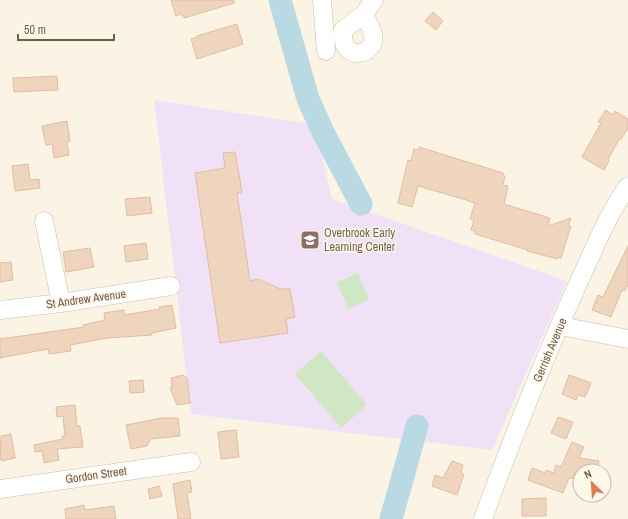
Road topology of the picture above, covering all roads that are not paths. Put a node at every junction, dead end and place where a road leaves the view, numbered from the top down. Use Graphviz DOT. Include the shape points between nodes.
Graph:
graph roads {
  1 [pos="322,5"];
  2 [pos="363,13"];
  3 [pos="326,51"];
  4 [pos="628,186"];
  5 [pos="44,221"];
  6 [pos="171,286"];
  7 [pos="61,303"];
  8 [pos="0,310"];
  9 [pos="560,326"];
  10 [pos="628,339"];
  11 [pos="191,462"];
  12 [pos="0,489"];
  13 [pos="483,519"];
  1 -- 2 [label="street"];
  1 -- 3 [label="street"];
  4 -- 9 [label="street, Gerrish Avenue" via="614,205"];
  5 -- 7 [label="street"];
  6 -- 7 [label="street, St Andrew Avenue"];
  7 -- 8 [label="street, St Andrew Avenue"];
  9 -- 10 [label="street"];
  9 -- 13 [label="street, Gerrish Avenue" via="513,435"];
  11 -- 12 [label="street, Gordon Street"];
}
